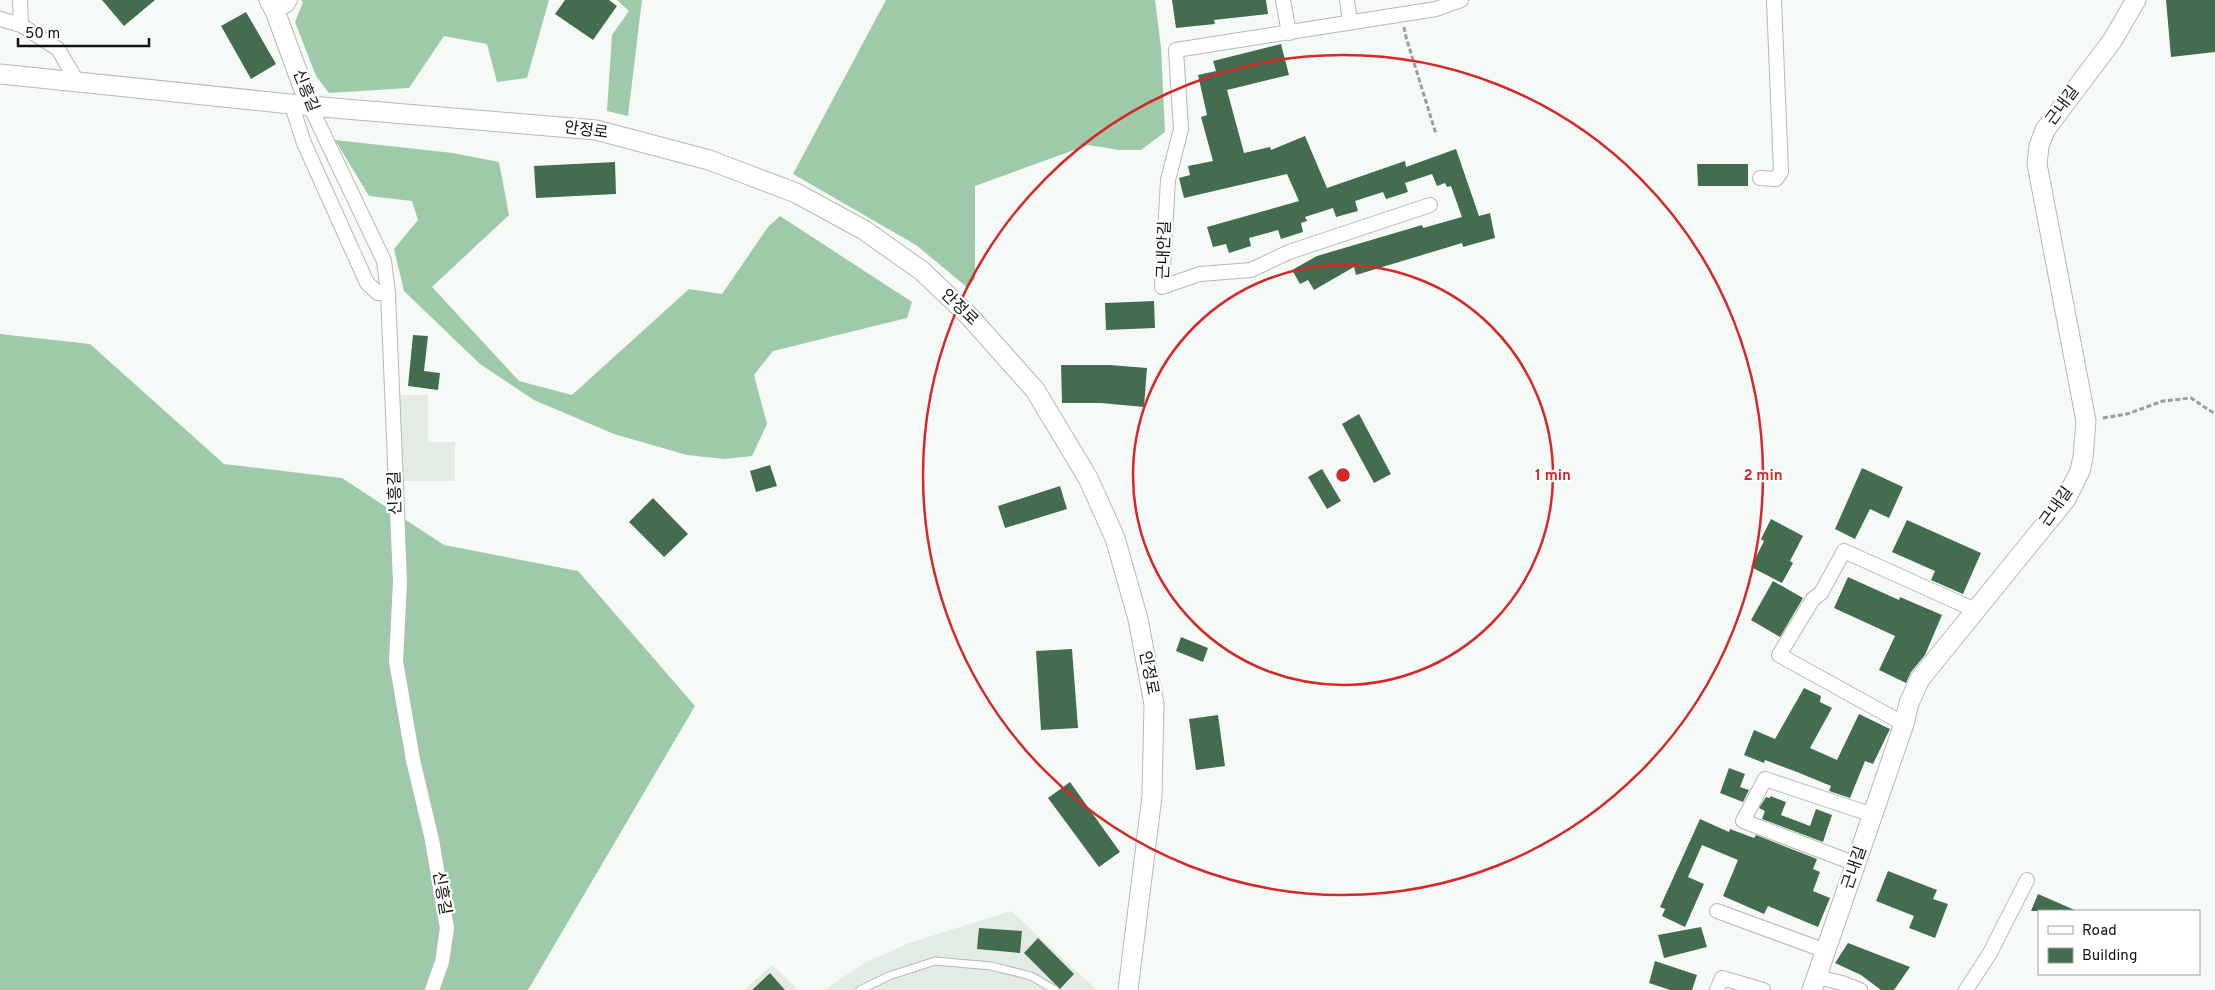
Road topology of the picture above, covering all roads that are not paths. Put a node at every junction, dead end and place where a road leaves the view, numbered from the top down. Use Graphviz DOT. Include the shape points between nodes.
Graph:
graph roads {
  1 [pos="20,0"];
  2 [pos="1283,0"];
  3 [pos="1347,0"];
  4 [pos="1774,0"];
  5 [pos="2136,0"];
  6 [pos="1455,1"];
  7 [pos="278,4"];
  8 [pos="0,19"];
  9 [pos="1350,23"];
  10 [pos="21,25"];
  11 [pos="1288,34"];
  12 [pos="0,74"];
  13 [pos="78,83"];
  14 [pos="290,103"];
  15 [pos="310,106"];
  16 [pos="1760,178"];
  17 [pos="1430,205"];
  18 [pos="388,293"];
  19 [pos="1975,610"];
  20 [pos="1904,724"];
  21 [pos="1873,815"];
  22 [pos="1856,864"];
  23 [pos="2027,880"];
  24 [pos="1717,911"];
  25 [pos="1826,951"];
  26 [pos="1815,984"];
  27 [pos="432,990"];
  28 [pos="860,990"];
  29 [pos="1055,990"];
  30 [pos="1128,990"];
  31 [pos="1717,990"];
  32 [pos="1763,990"];
  33 [pos="1860,990"];
  34 [pos="1966,990"];
  1 -- 10 [label="street"];
  2 -- 11 [label="street"];
  3 -- 9 [label="street"];
  4 -- 16 [label="street" via="1781,172 1776,178"];
  5 -- 19 [label="street, 근내길" via="2112,41 2045,130 2036,164 2086,421 2080,471 2066,498"];
  6 -- 9 [label="street, 근내안길" via="1436,9"];
  7 -- 15 [label="street, 신흥길"];
  8 -- 10 [label="street"];
  9 -- 11 [label="street, 근내안길"];
  10 -- 13 [label="street" via="58,49"];
  11 -- 17 [label="street, 근내안길" via="1176,50 1181,129 1168,180 1162,287 1200,274 1251,270 1289,252"];
  12 -- 13 [label="street, 안정로"];
  13 -- 14 [label="street, 안정로"];
  14 -- 15 [label="street, 안정로"];
  14 -- 18 [label="street" via="304,143 367,283 378,293"];
  15 -- 18 [label="street, 신흥길" via="384,262"];
  15 -- 30 [label="street, 안정로" via="596,130 709,160 796,193 864,230 922,271 982,330 1035,390 1088,478 1115,538 1138,620 1154,704 1152,796"];
  18 -- 27 [label="street, 신흥길" via="400,582 396,661 447,928 442,962"];
  19 -- 20 [label="street, 근내길" via="1920,679"];
  19 -- 20 [label="street" via="1844,551 1821,593 1813,599 1779,655"];
  20 -- 21 [label="street, 근내길"];
  21 -- 22 [label="street, 근내길"];
  21 -- 22 [label="street" via="1765,780 1743,821"];
  22 -- 25 [label="street, 근내길"];
  23 -- 34 [label="street" via="1990,953"];
  24 -- 25 [label="street"];
  25 -- 26 [label="street, 근내길"];
  26 -- 33 [label="street" via="1842,983"];
  28 -- 29 [label="lane" via="890,976 935,962 991,966 1031,976"];
  31 -- 32 [label="street" via="1722,978"];
}
